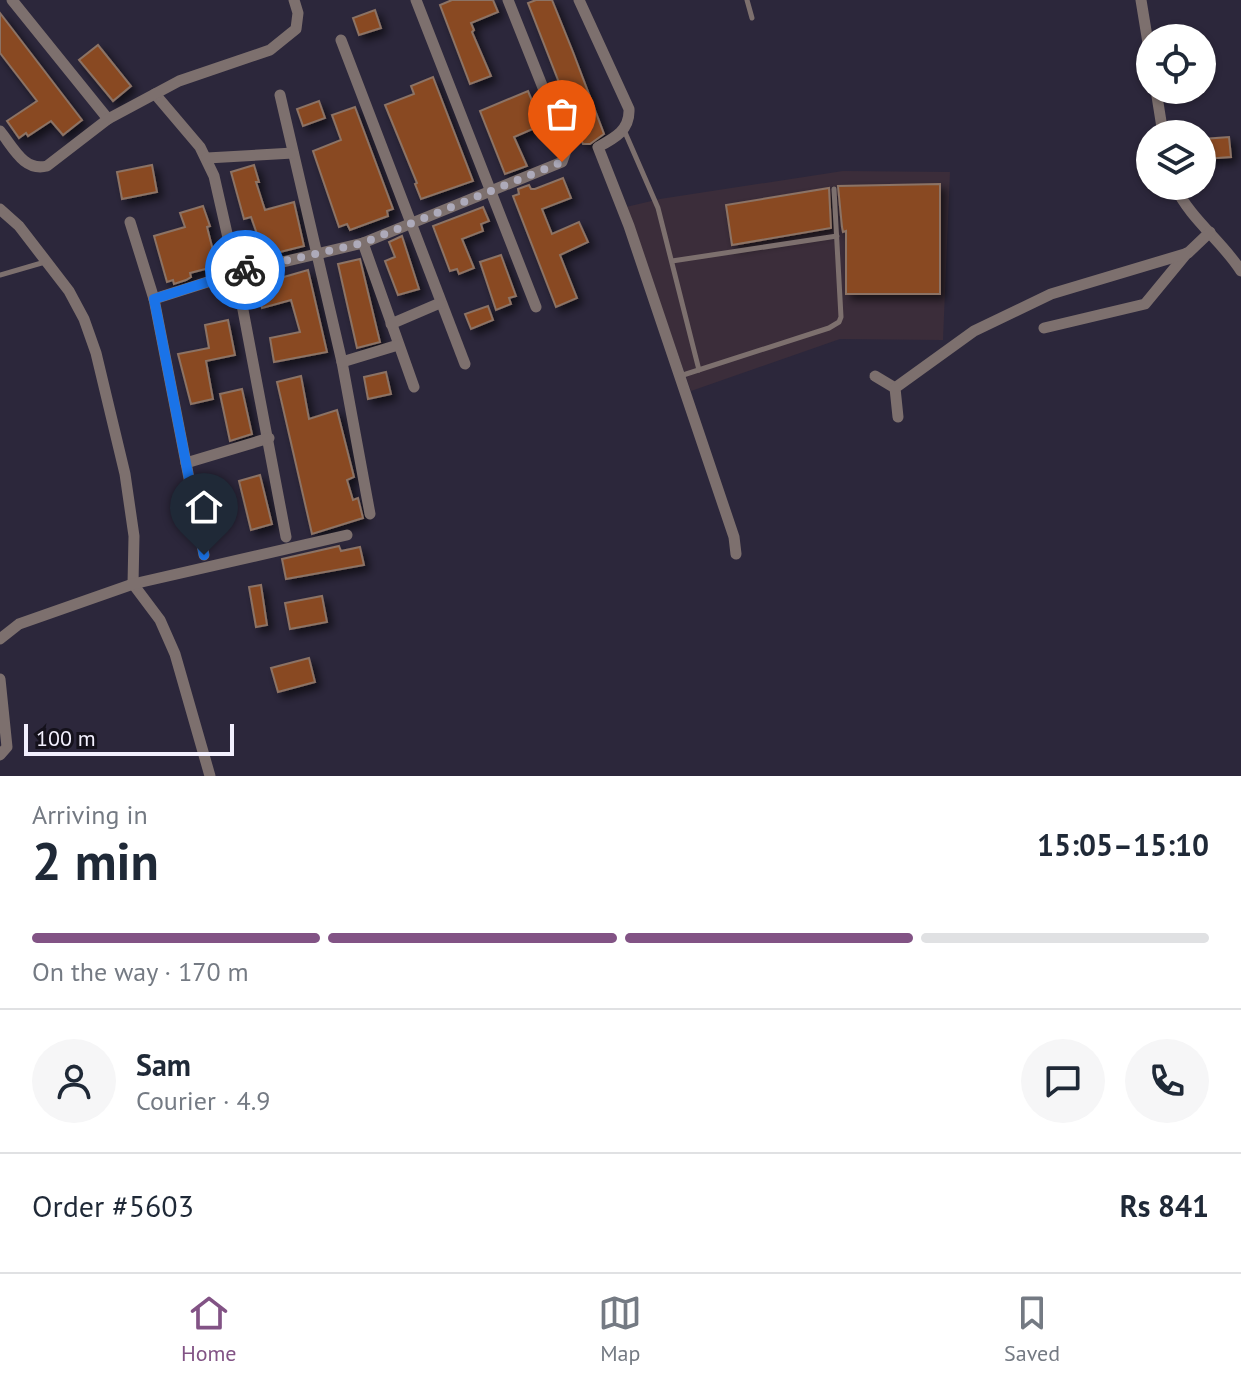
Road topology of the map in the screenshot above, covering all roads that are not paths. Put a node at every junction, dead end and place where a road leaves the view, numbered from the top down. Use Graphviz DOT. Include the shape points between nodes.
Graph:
graph roads {
  1 [pos="12,0"];
  2 [pos="294,0"];
  3 [pos="416,0"];
  4 [pos="508,0"];
  5 [pos="579,0"];
  6 [pos="747,0"];
  7 [pos="1141,0"];
  8 [pos="752,18"];
  9 [pos="1145,24"];
  10 [pos="341,40"];
  11 [pos="155,94"];
  12 [pos="280,95"];
  13 [pos="108,119"];
  14 [pos="624,129"];
  15 [pos="0,131"];
  16 [pos="293,153"];
  17 [pos="207,158"];
  18 [pos="834,189"];
  19 [pos="491,191"];
  20 [pos="1181,200"];
  21 [pos="0,209"];
  22 [pos="130,222"];
  23 [pos="410,223"];
  24 [pos="1210,232"];
  25 [pos="837,236"];
  26 [pos="363,243"];
  27 [pos="317,253"];
  28 [pos="1188,253"];
  29 [pos="672,261"];
  30 [pos="46,262"];
  31 [pos="1241,271"];
  32 [pos="236,273"];
  33 [pos="0,275"];
  34 [pos="154,299"];
  35 [pos="440,303"];
  36 [pos="536,307"];
  37 [pos="391,324"];
  38 [pos="1044,328"];
  39 [pos="398,345"];
  40 [pos="342,362"];
  41 [pos="465,364"];
  42 [pos="699,370"];
  43 [pos="875,376"];
  44 [pos="679,377"];
  45 [pos="414,387"];
  46 [pos="895,388"];
  47 [pos="898,417"];
  48 [pos="269,438"];
  49 [pos="186,463"];
  50 [pos="370,514"];
  51 [pos="347,535"];
  52 [pos="286,537"];
  53 [pos="736,554"];
  54 [pos="204,555"];
  55 [pos="133,584"];
  56 [pos="0,639"];
  57 [pos="0,679"];
  58 [pos="0,755"];
  59 [pos="210,776"];
  1 -- 13 [label="street"];
  2 -- 11 [label="street" via="296,29 270,50"];
  3 -- 19 [label="street"];
  4 -- 19 [label="street" via="567,148 562,162"];
  5 -- 14 [label="street" via="629,109"];
  6 -- 8 [label="lane"];
  7 -- 9 [label="street"];
  10 -- 23 [label="street"];
  11 -- 13 [label="street"];
  11 -- 17 [label="street"];
  12 -- 16 [label="street"];
  13 -- 15 [label="street" via="38,169 29,166"];
  14 -- 29 [label="lane" via="658,208"];
  14 -- 44 [label="street" via="598,147"];
  16 -- 17 [label="street"];
  16 -- 27 [label="street"];
  17 -- 32 [label="street"];
  18 -- 25 [label="lane"];
  19 -- 23 [label="street"];
  19 -- 36 [label="street"];
  20 -- 24 [label="street"];
  21 -- 30 [label="street"];
  22 -- 34 [label="street"];
  23 -- 26 [label="street"];
  23 -- 35 [label="street"];
  24 -- 28 [label="street"];
  24 -- 31 [label="street"];
  25 -- 29 [label="lane"];
  25 -- 42 [label="lane" via="839,322"];
  26 -- 27 [label="street"];
  26 -- 37 [label="street"];
  27 -- 32 [label="street"];
  27 -- 40 [label="street"];
  28 -- 38 [label="street" via="1145,304"];
  28 -- 46 [label="street" via="1051,294 974,331"];
  29 -- 42 [label="lane"];
  30 -- 33 [label="lane"];
  30 -- 55 [label="street" via="69,291 96,353 125,474 134,536"];
  32 -- 34 [label="street"];
  32 -- 48 [label="street"];
  34 -- 49 [label="street"];
  35 -- 37 [label="street"];
  35 -- 41 [label="street"];
  37 -- 39 [label="street"];
  39 -- 40 [label="street"];
  39 -- 45 [label="street"];
  40 -- 50 [label="street"];
  42 -- 44 [label="lane"];
  43 -- 46 [label="street"];
  44 -- 53 [label="street"];
  46 -- 47 [label="street"];
  48 -- 49 [label="street"];
  48 -- 52 [label="street"];
  49 -- 54 [label="street"];
  51 -- 55 [label="street"];
  55 -- 56 [label="street" via="19,624"];
  55 -- 59 [label="street" via="160,620 175,654"];
  57 -- 58 [label="street" via="7,747"];
}
